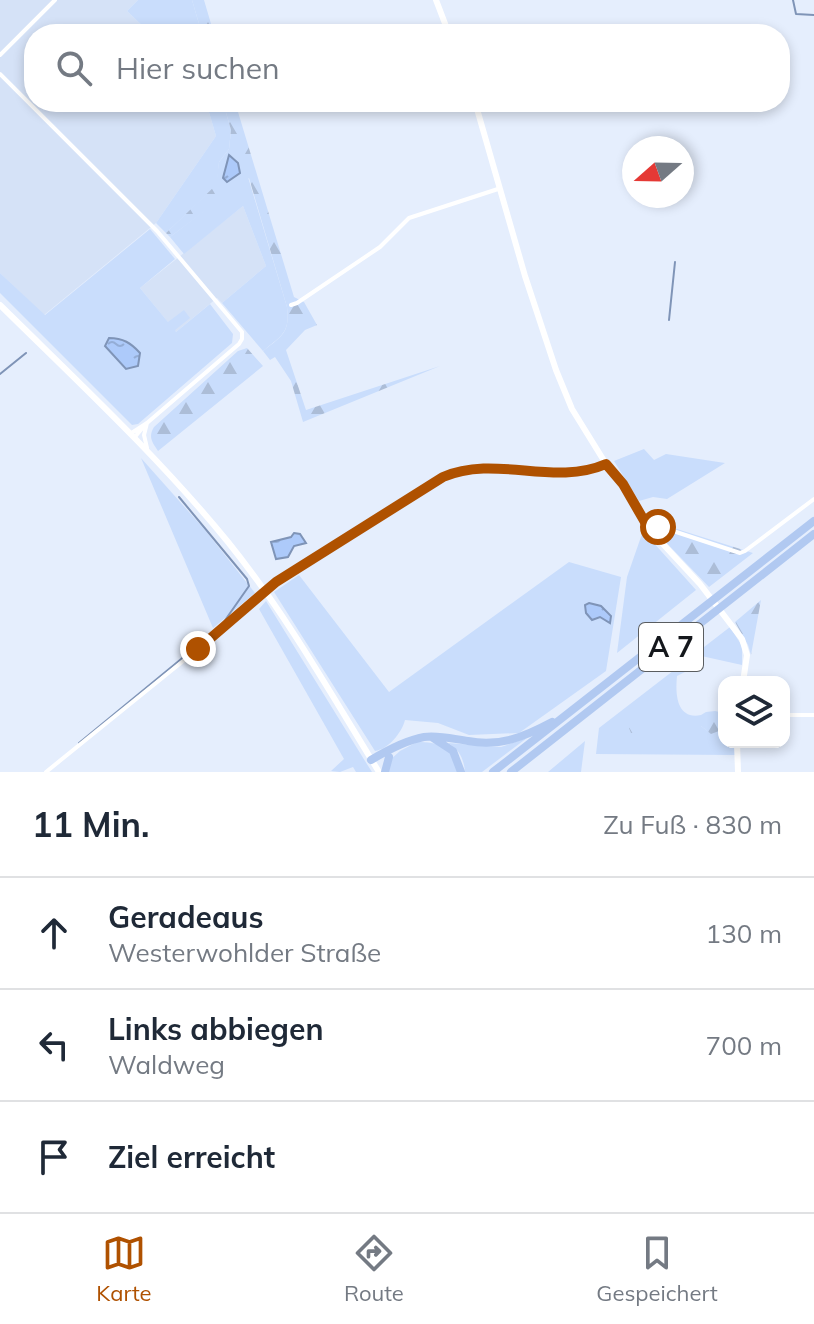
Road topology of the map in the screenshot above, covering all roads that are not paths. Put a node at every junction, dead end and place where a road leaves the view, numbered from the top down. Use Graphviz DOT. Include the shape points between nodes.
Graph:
graph roads {
  1 [pos="55,0"];
  2 [pos="436,0"];
  3 [pos="31,24"];
  4 [pos="445,24"];
  5 [pos="24,31"];
  6 [pos="0,55"];
  7 [pos="0,74"];
  8 [pos="24,98"];
  9 [pos="38,112"];
  10 [pos="478,112"];
  11 [pos="498,189"];
  12 [pos="0,305"];
  13 [pos="291,305"];
  14 [pos="147,423"];
  15 [pos="132,436"];
  16 [pos="149,455"];
  17 [pos="606,464"];
  18 [pos="814,499"];
  19 [pos="814,521"];
  20 [pos="649,529"];
  21 [pos="814,534"];
  22 [pos="744,676"];
  23 [pos="574,710"];
  24 [pos="790,715"];
  25 [pos="814,715"];
  26 [pos="428,737"];
  27 [pos="737,748"];
  28 [pos="397,749"];
  29 [pos="389,757"];
  30 [pos="371,760"];
  31 [pos="46,772"];
  32 [pos="379,772"];
  33 [pos="385,772"];
  34 [pos="461,772"];
  35 [pos="493,772"];
  36 [pos="511,772"];
  37 [pos="738,772"];
  1 -- 3 [label="street"];
  2 -- 4 [label="street"];
  5 -- 6 [label="street"];
  7 -- 8 [label="street"];
  9 -- 14 [label="street" via="157,231 242,332 239,344"];
  10 -- 11 [label="street"];
  11 -- 13 [label="street" via="409,218 380,247"];
  11 -- 17 [label="street" via="566,396"];
  12 -- 15 [label="street"];
  14 -- 15 [label="street"];
  14 -- 16 [label="street"];
  15 -- 16 [label="street"];
  16 -- 30 [label="street" via="260,584"];
  17 -- 20 [label="street"];
  17 -- 31 [label="street" via="576,473 497,467 443,477 276,582"];
  18 -- 20 [label="street" via="740,553 661,527"];
  19 -- 23 [label="highway, A 7"];
  20 -- 22 [label="street" via="742,639 747,655"];
  21 -- 36 [label="highway, A 7"];
  23 -- 26 [label="highway" via="508,741"];
  23 -- 35 [label="highway, A 7"];
  24 -- 25 [label="street"];
  26 -- 28 [label="highway"];
  26 -- 34 [label="highway" via="451,749"];
  27 -- 37 [label="street"];
  28 -- 29 [label="highway"];
  28 -- 30 [label="highway"];
  29 -- 30 [label="highway"];
  29 -- 33 [label="highway"];
  30 -- 32 [label="street"];
}
